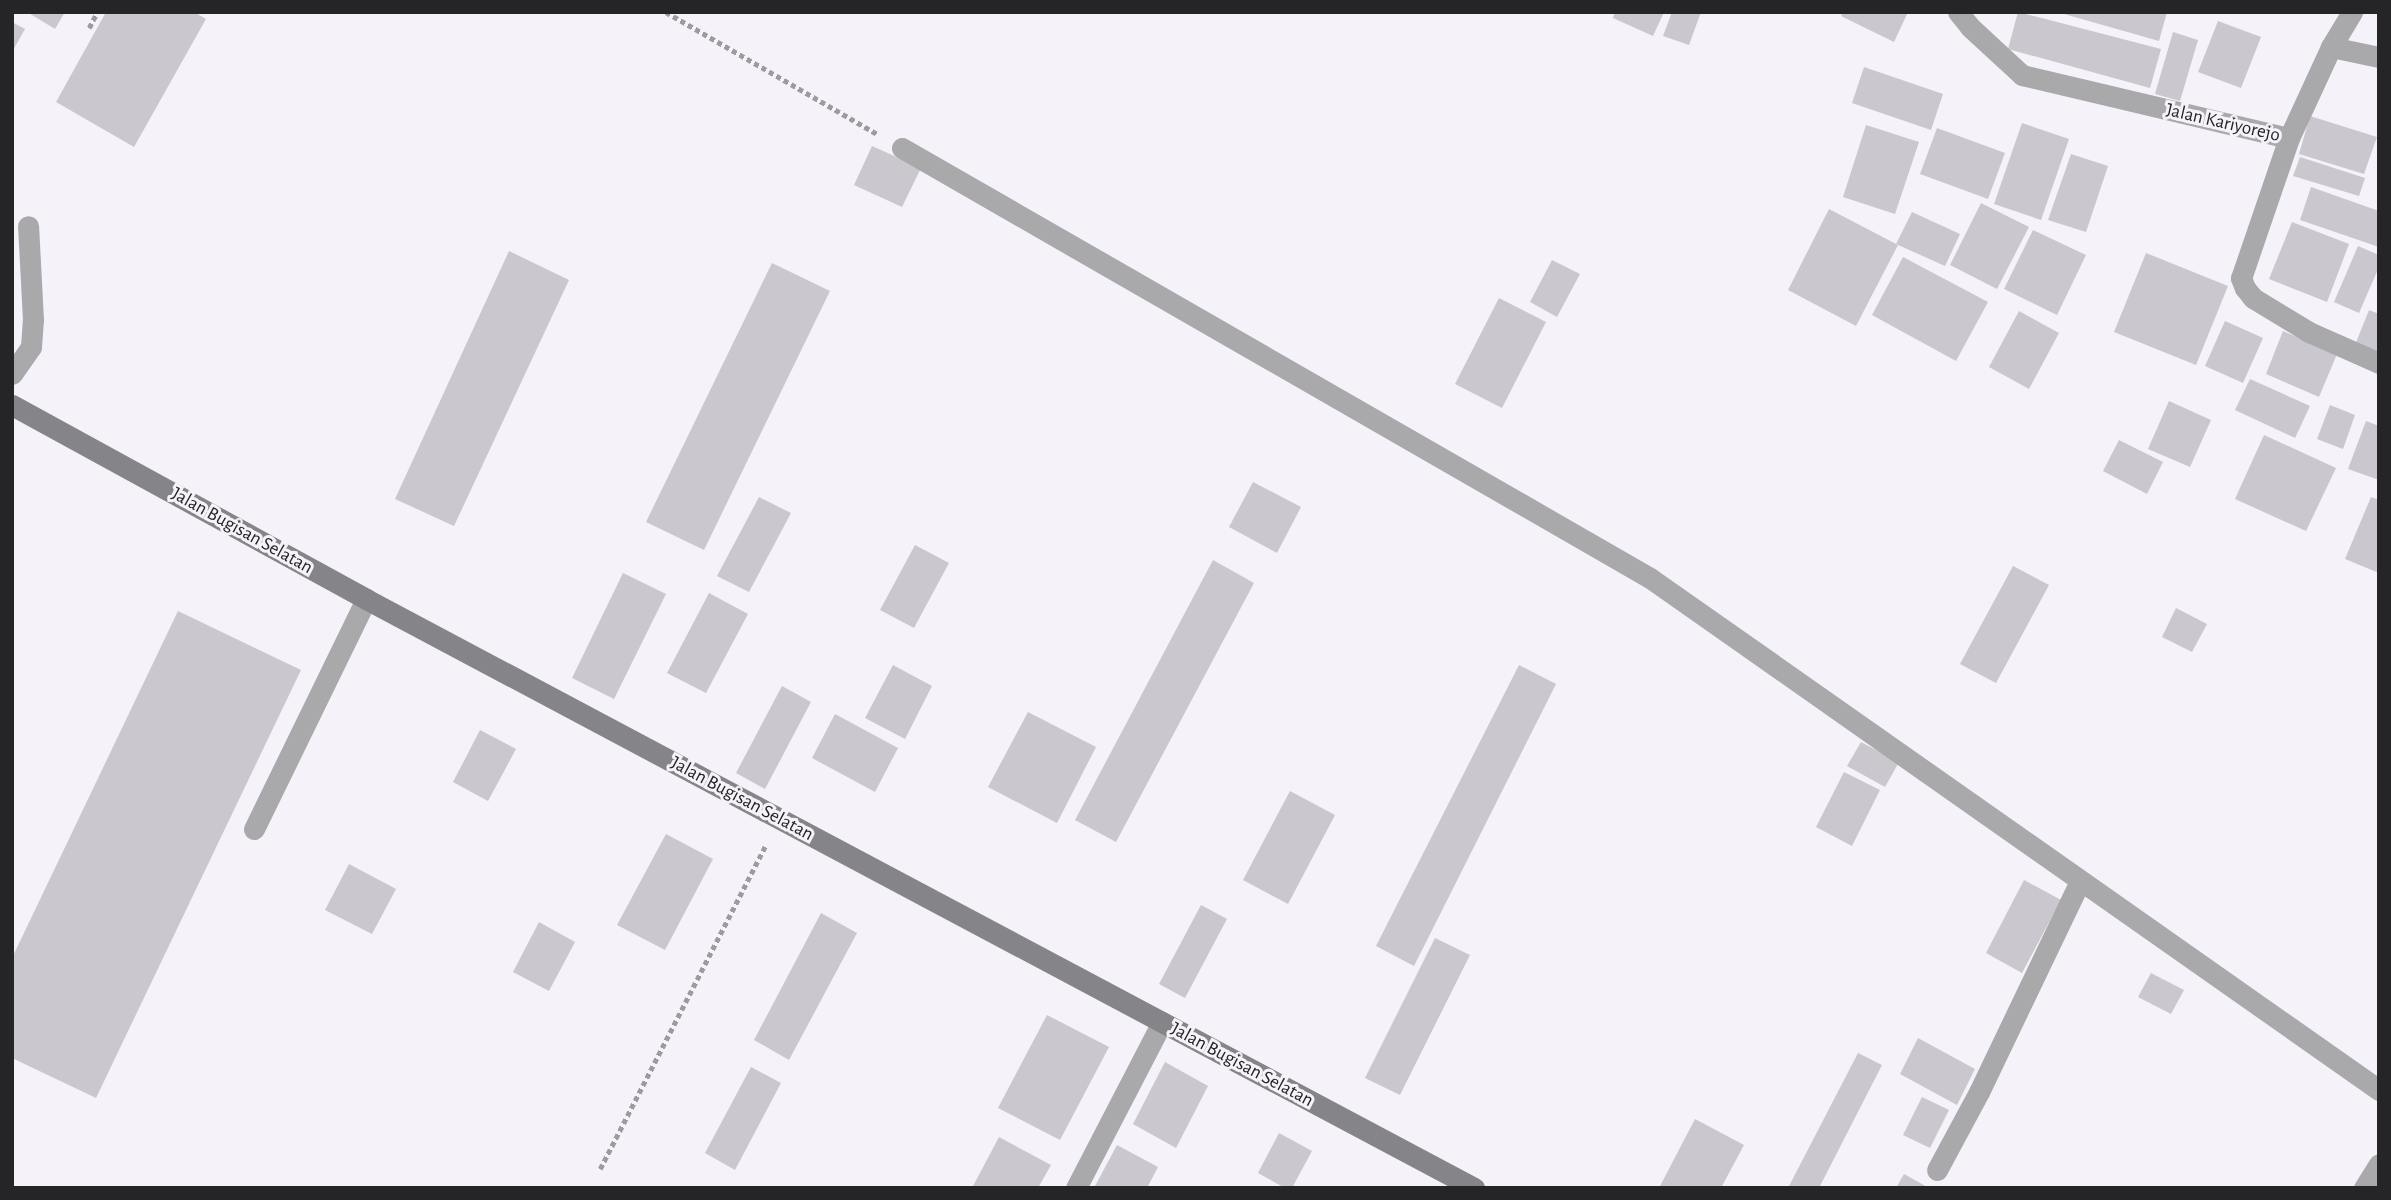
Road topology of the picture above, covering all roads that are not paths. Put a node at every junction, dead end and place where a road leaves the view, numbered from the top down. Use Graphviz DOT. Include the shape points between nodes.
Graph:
graph roads {
  1 [pos="1958,12"];
  2 [pos="2353,12"];
  3 [pos="2331,47"];
  4 [pos="2379,57"];
  5 [pos="2289,138"];
  6 [pos="902,148"];
  7 [pos="28,226"];
  8 [pos="2379,363"];
  9 [pos="12,374"];
  10 [pos="12,405"];
  11 [pos="366,599"];
  12 [pos="254,829"];
  13 [pos="2080,880"];
  14 [pos="1162,1022"];
  15 [pos="2379,1090"];
  16 [pos="2379,1164"];
  17 [pos="1937,1170"];
  18 [pos="1076,1188"];
  19 [pos="1474,1188"];
  20 [pos="2364,1188"];
  1 -- 5 [label="street, Jalan Kariyorejo" via="2022,75"];
  2 -- 3 [label="street"];
  3 -- 4 [label="street"];
  3 -- 5 [label="street"];
  5 -- 8 [label="street, Jalan Kariyorejo" via="2241,278 2245,288 2253,298 2309,332"];
  6 -- 13 [label="street" via="1650,579"];
  7 -- 9 [label="street" via="31,347"];
  10 -- 11 [label="street, Jalan Bugisan Selatan"];
  11 -- 12 [label="street"];
  11 -- 14 [label="street, Jalan Bugisan Selatan"];
  13 -- 15 [label="street"];
  13 -- 17 [label="street"];
  14 -- 18 [label="street"];
  14 -- 19 [label="street, Jalan Bugisan Selatan"];
  16 -- 20 [label="street"];
}
